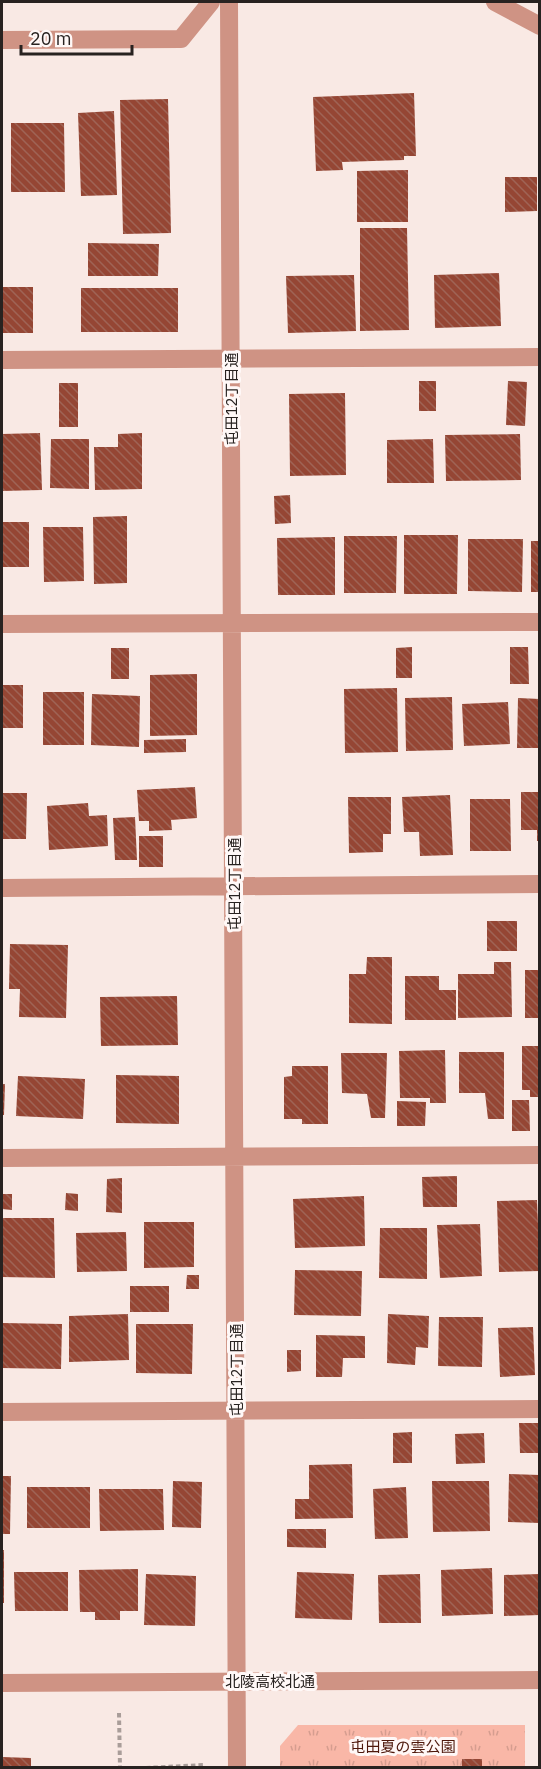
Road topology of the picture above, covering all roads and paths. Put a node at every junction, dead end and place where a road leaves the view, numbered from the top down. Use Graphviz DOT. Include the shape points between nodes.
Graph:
graph roads {
  1 [pos="210,2"];
  2 [pos="230,2"];
  3 [pos="495,2"];
  4 [pos="540,26"];
  5 [pos="2,40"];
  6 [pos="540,357"];
  7 [pos="231,359"];
  8 [pos="2,360"];
  9 [pos="540,622"];
  10 [pos="232,623"];
  11 [pos="2,624"];
  12 [pos="540,884"];
  13 [pos="234,887"];
  14 [pos="2,888"];
  15 [pos="540,1155"];
  16 [pos="235,1157"];
  17 [pos="2,1158"];
  18 [pos="540,1409"];
  19 [pos="236,1411"];
  20 [pos="2,1412"];
  21 [pos="540,1680"];
  22 [pos="237,1681"];
  23 [pos="2,1683"];
  24 [pos="119,1713"];
  25 [pos="204,1765"];
  26 [pos="120,1767"];
  27 [pos="146,1767"];
  28 [pos="237,1767"];
  1 -- 5 [label="street" via="181,39"];
  2 -- 7 [label="street, 屯田12丁目通"];
  3 -- 4 [label="street"];
  6 -- 7 [label="street"];
  7 -- 8 [label="street"];
  7 -- 10 [label="street, 屯田12丁目通"];
  9 -- 10 [label="street"];
  10 -- 11 [label="street"];
  10 -- 13 [label="street, 屯田12丁目通"];
  12 -- 13 [label="street"];
  13 -- 14 [label="street"];
  13 -- 16 [label="street, 屯田12丁目通"];
  15 -- 16 [label="street"];
  16 -- 17 [label="street"];
  16 -- 19 [label="street, 屯田12丁目通"];
  18 -- 19 [label="street"];
  19 -- 20 [label="street"];
  19 -- 22 [label="street, 屯田12丁目通"];
  21 -- 22 [label="street, 北陵高校北通"];
  22 -- 23 [label="street, 北陵高校北通"];
  22 -- 28 [label="street, 屯田12丁目通"];
  24 -- 26 [label="path"];
  25 -- 27 [label="path"];
}
